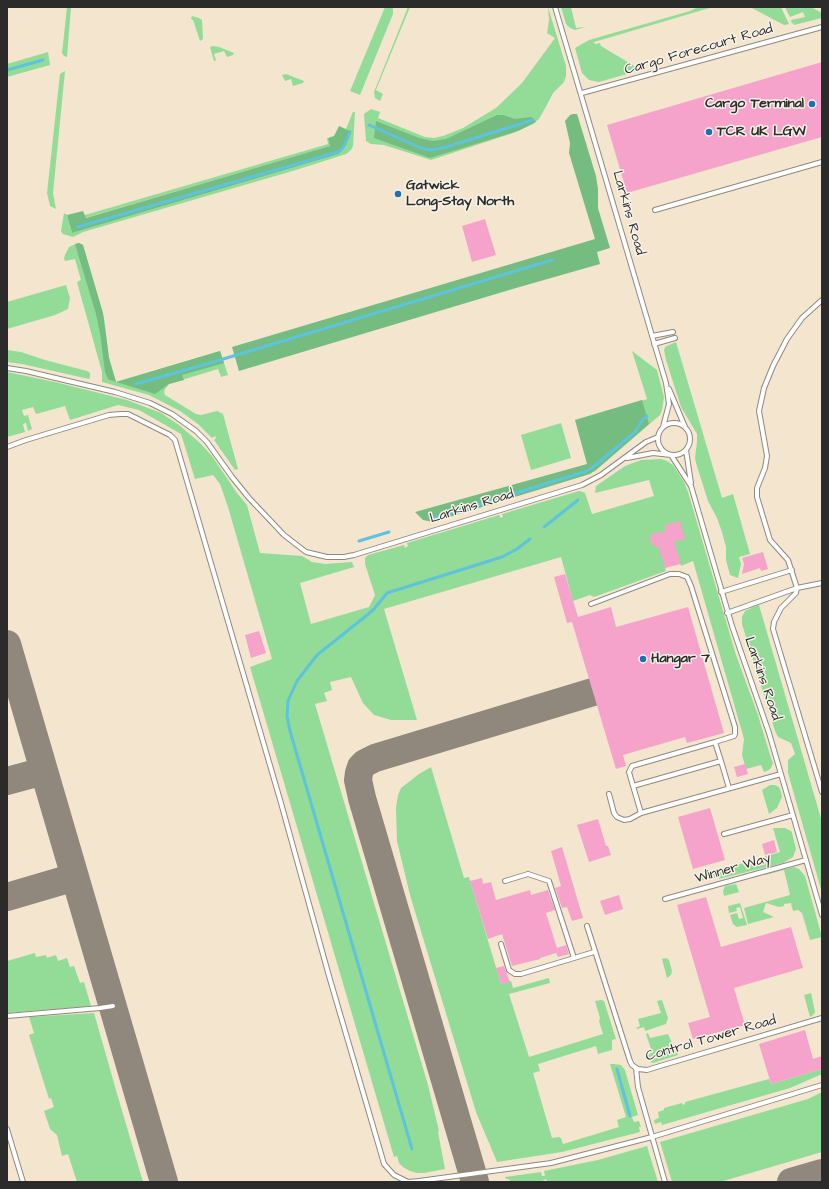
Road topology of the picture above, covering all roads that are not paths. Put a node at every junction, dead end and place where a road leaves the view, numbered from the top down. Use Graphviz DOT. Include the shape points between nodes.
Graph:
graph roads {
  1 [pos="555,7"];
  2 [pos="822,27"];
  3 [pos="582,94"];
  4 [pos="822,162"];
  5 [pos="655,210"];
  6 [pos="822,300"];
  7 [pos="673,332"];
  8 [pos="652,336"];
  9 [pos="675,338"];
  10 [pos="654,344"];
  11 [pos="7,368"];
  12 [pos="666,383"];
  13 [pos="663,427"];
  14 [pos="686,427"];
  15 [pos="658,437"];
  16 [pos="7,447"];
  17 [pos="686,450"];
  18 [pos="671,455"];
  19 [pos="624,458"];
  20 [pos="691,486"];
  21 [pos="792,570"];
  22 [pos="822,583"];
  23 [pos="798,588"];
  24 [pos="721,592"];
  25 [pos="591,604"];
  26 [pos="727,612"];
  27 [pos="715,742"];
  28 [pos="721,760"];
  29 [pos="781,774"];
  30 [pos="633,786"];
  31 [pos="729,788"];
  32 [pos="822,792"];
  33 [pos="610,794"];
  34 [pos="641,813"];
  35 [pos="793,815"];
  36 [pos="724,834"];
  37 [pos="806,860"];
  38 [pos="505,881"];
  39 [pos="666,899"];
  40 [pos="822,914"];
  41 [pos="587,926"];
  42 [pos="501,944"];
  43 [pos="594,952"];
  44 [pos="574,958"];
  45 [pos="113,1006"];
  46 [pos="7,1016"];
  47 [pos="822,1018"];
  48 [pos="636,1068"];
  49 [pos="822,1085"];
  50 [pos="7,1129"];
  51 [pos="652,1137"];
  52 [pos="23,1182"];
  53 [pos="665,1182"];
  1 -- 3 [label="lane, Larkins Road"];
  2 -- 3 [label="lane, Cargo Forecourt Road"];
  3 -- 8 [label="lane, Larkins Road"];
  4 -- 5 [label="lane"];
  6 -- 21 [label="lane" via="802,318 785,342 764,388 759,411 767,456 757,488 757,497 770,540 786,558"];
  7 -- 8 [label="lane"];
  8 -- 10 [label="lane, Larkins Road"];
  9 -- 10 [label="lane"];
  10 -- 12 [label="lane, Larkins Road"];
  11 -- 19 [label="lane, Larkins Road" via="116,392 150,403 172,414 208,442 232,477 284,535 306,552 327,557 354,555 582,485"];
  12 -- 13 [label="lane, Larkins Road" via="669,404"];
  12 -- 14 [label="lane"];
  13 -- 14 [label="lane" via="672,423"];
  13 -- 15 [label="lane"];
  14 -- 17 [label="lane" via="690,436"];
  15 -- 18 [label="lane" via="659,446"];
  15 -- 19 [label="lane, Larkins Road" via="646,442"];
  16 -- 51 [label="lane" via="120,414 128,414 175,440 282,803 384,1164 389,1171 408,1182 432,1180 551,1163"];
  17 -- 18 [label="lane" via="681,454"];
  17 -- 20 [label="lane"];
  18 -- 19 [label="lane" via="653,453"];
  18 -- 20 [label="lane, Larkins Road"];
  20 -- 24 [label="lane, Larkins Road"];
  21 -- 23 [label="lane"];
  21 -- 24 [label="lane"];
  22 -- 23 [label="lane"];
  23 -- 26 [label="lane"];
  23 -- 32 [label="lane" via="781,608 774,622 774,629"];
  24 -- 26 [label="lane, Larkins Road"];
  25 -- 27 [label="lane" via="670,574 687,577 736,731 734,736"];
  26 -- 29 [label="lane, Larkins Road"];
  27 -- 28 [label="lane"];
  27 -- 30 [label="lane" via="632,766 629,772"];
  28 -- 30 [label="lane"];
  28 -- 31 [label="lane"];
  29 -- 31 [label="lane"];
  29 -- 35 [label="lane, Larkins Road"];
  30 -- 34 [label="lane"];
  31 -- 34 [label="lane"];
  33 -- 34 [label="lane" via="614,813 620,819 630,819"];
  35 -- 36 [label="lane"];
  35 -- 37 [label="lane, Larkins Road"];
  37 -- 39 [label="lane, Winner Way"];
  37 -- 40 [label="lane, Larkins Road"];
  38 -- 44 [label="lane" via="528,874 549,881"];
  41 -- 43 [label="lane, Control Tower Road"];
  42 -- 44 [label="lane" via="509,970 515,974"];
  43 -- 44 [label="lane"];
  43 -- 48 [label="lane, Control Tower Road" via="630,1061"];
  45 -- 46 [label="lane"];
  47 -- 48 [label="lane, Control Tower Road" via="646,1070"];
  48 -- 51 [label="lane" via="638,1087"];
  49 -- 51 [label="lane"];
  50 -- 52 [label="lane"];
  51 -- 53 [label="lane"];
}
